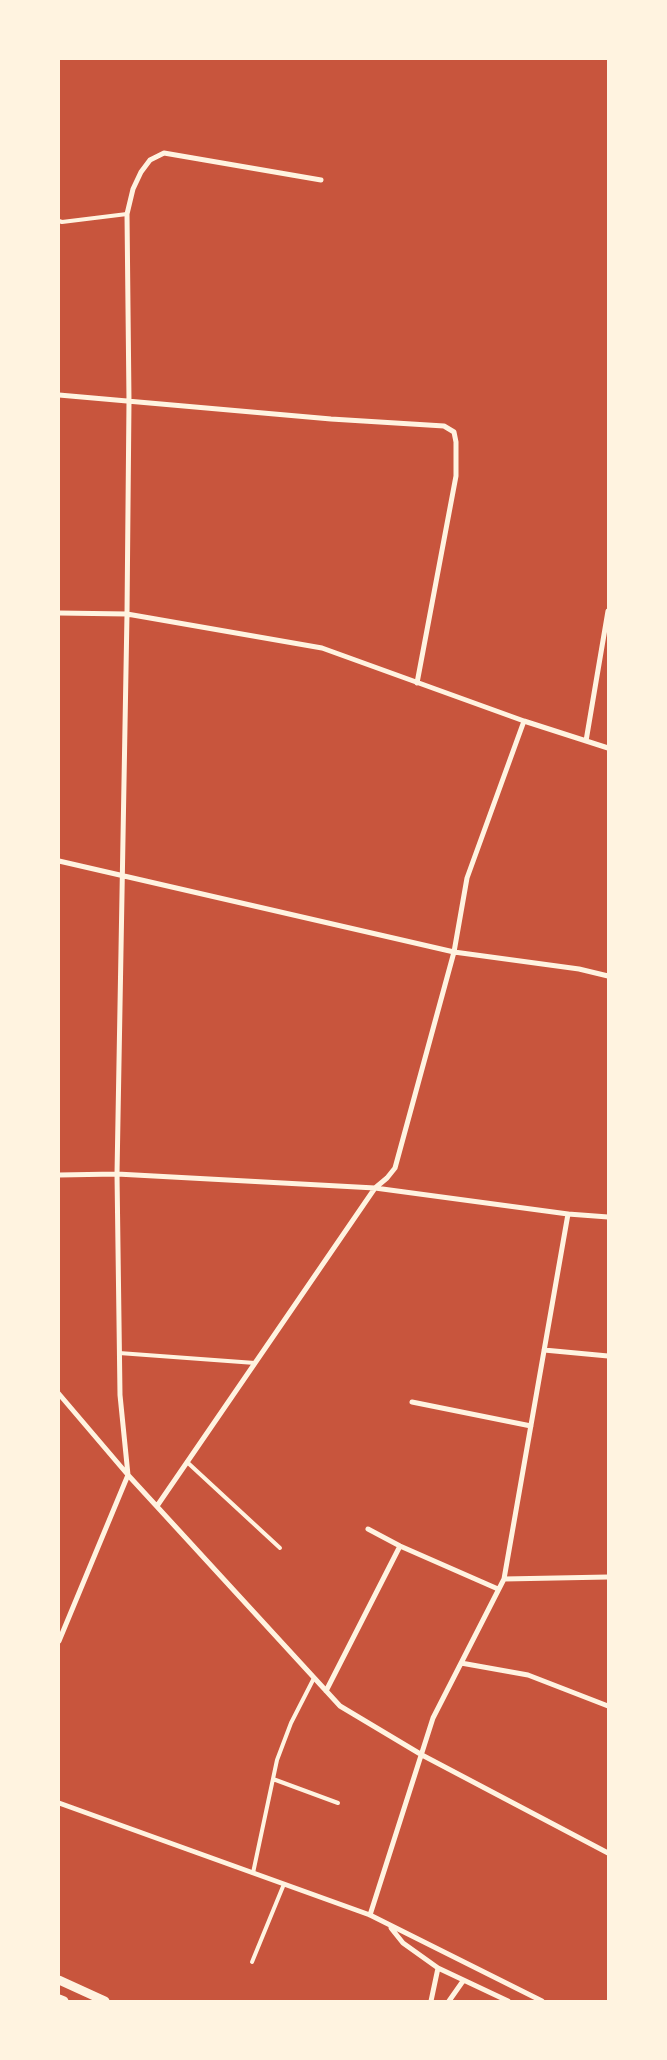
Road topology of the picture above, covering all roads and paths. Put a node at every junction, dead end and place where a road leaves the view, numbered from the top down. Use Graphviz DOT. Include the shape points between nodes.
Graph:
graph roads {
  1 [pos="322,180"];
  2 [pos="127,214"];
  3 [pos="59,221"];
  4 [pos="59,395"];
  5 [pos="129,401"];
  6 [pos="608,611"];
  7 [pos="59,613"];
  8 [pos="128,614"];
  9 [pos="606,648"];
  10 [pos="417,683"];
  11 [pos="524,721"];
  12 [pos="586,741"];
  13 [pos="608,748"];
  14 [pos="59,861"];
  15 [pos="122,876"];
  16 [pos="454,952"];
  17 [pos="608,976"];
  18 [pos="117,1174"];
  19 [pos="59,1175"];
  20 [pos="375,1188"];
  21 [pos="568,1214"];
  22 [pos="608,1217"];
  23 [pos="544,1350"];
  24 [pos="119,1353"];
  25 [pos="608,1356"];
  26 [pos="255,1364"];
  27 [pos="59,1394"];
  28 [pos="412,1402"];
  29 [pos="531,1426"];
  30 [pos="187,1462"];
  31 [pos="128,1475"];
  32 [pos="157,1506"];
  33 [pos="368,1529"];
  34 [pos="400,1546"];
  35 [pos="280,1548"];
  36 [pos="608,1576"];
  37 [pos="504,1579"];
  38 [pos="498,1589"];
  39 [pos="59,1641"];
  40 [pos="461,1663"];
  41 [pos="314,1678"];
  42 [pos="326,1691"];
  43 [pos="608,1706"];
  44 [pos="422,1755"];
  45 [pos="273,1778"];
  46 [pos="59,1803"];
  47 [pos="338,1803"];
  48 [pos="608,1854"];
  49 [pos="253,1873"];
  50 [pos="284,1884"];
  51 [pos="370,1915"];
  52 [pos="389,1926"];
  53 [pos="252,1962"];
  54 [pos="438,1968"];
  55 [pos="59,1980"];
  56 [pos="463,1981"];
  57 [pos="59,1999"];
  58 [pos="64,2001"];
  59 [pos="105,2001"];
  60 [pos="431,2001"];
  61 [pos="449,2001"];
  62 [pos="508,2001"];
  63 [pos="542,2001"];
  1 -- 2 [label="street" via="164,154 150,160 141,172"];
  2 -- 3 [label="lane"];
  2 -- 5 [label="street"];
  4 -- 5 [label="street"];
  5 -- 8 [label="street"];
  5 -- 10 [label="street" via="444,426 454,432 456,476"];
  6 -- 9 [label="street"];
  7 -- 8 [label="street"];
  8 -- 10 [label="street" via="322,648"];
  8 -- 15 [label="street"];
  9 -- 12 [label="street"];
  10 -- 11 [label="street"];
  11 -- 12 [label="street"];
  11 -- 16 [label="street" via="467,878"];
  12 -- 13 [label="street"];
  14 -- 15 [label="street"];
  15 -- 16 [label="street"];
  15 -- 18 [label="street"];
  16 -- 17 [label="street"];
  16 -- 20 [label="street" via="395,1168"];
  18 -- 19 [label="street"];
  18 -- 20 [label="street"];
  18 -- 24 [label="street"];
  20 -- 21 [label="street"];
  20 -- 26 [label="street"];
  21 -- 22 [label="street"];
  21 -- 23 [label="street"];
  23 -- 25 [label="street"];
  23 -- 29 [label="street"];
  24 -- 26 [label="lane"];
  24 -- 31 [label="street"];
  26 -- 30 [label="street"];
  27 -- 31 [label="street"];
  28 -- 29 [label="street"];
  29 -- 37 [label="street"];
  30 -- 32 [label="street"];
  30 -- 35 [label="lane"];
  31 -- 32 [label="street"];
  31 -- 39 [label="street"];
  32 -- 41 [label="street"];
  33 -- 34 [label="street"];
  34 -- 38 [label="street"];
  34 -- 42 [label="street"];
  36 -- 37 [label="street"];
  37 -- 38 [label="street"];
  38 -- 40 [label="street"];
  40 -- 43 [label="street" via="528,1675"];
  40 -- 44 [label="street" via="433,1718"];
  41 -- 42 [label="street"];
  41 -- 45 [label="lane" via="291,1723 276,1760"];
  42 -- 44 [label="street" via="340,1706"];
  44 -- 48 [label="street"];
  44 -- 51 [label="street"];
  45 -- 47 [label="lane"];
  45 -- 49 [label="lane"];
  46 -- 49 [label="street"];
  49 -- 50 [label="street"];
  50 -- 51 [label="street"];
  50 -- 53 [label="lane"];
  51 -- 52 [label="street"];
  52 -- 54 [label="street" via="403,1943"];
  52 -- 63 [label="street"];
  54 -- 56 [label="street"];
  54 -- 60 [label="street"];
  55 -- 59 [label="street"];
  56 -- 61 [label="street"];
  56 -- 62 [label="street"];
  57 -- 58 [label="street"];
}
